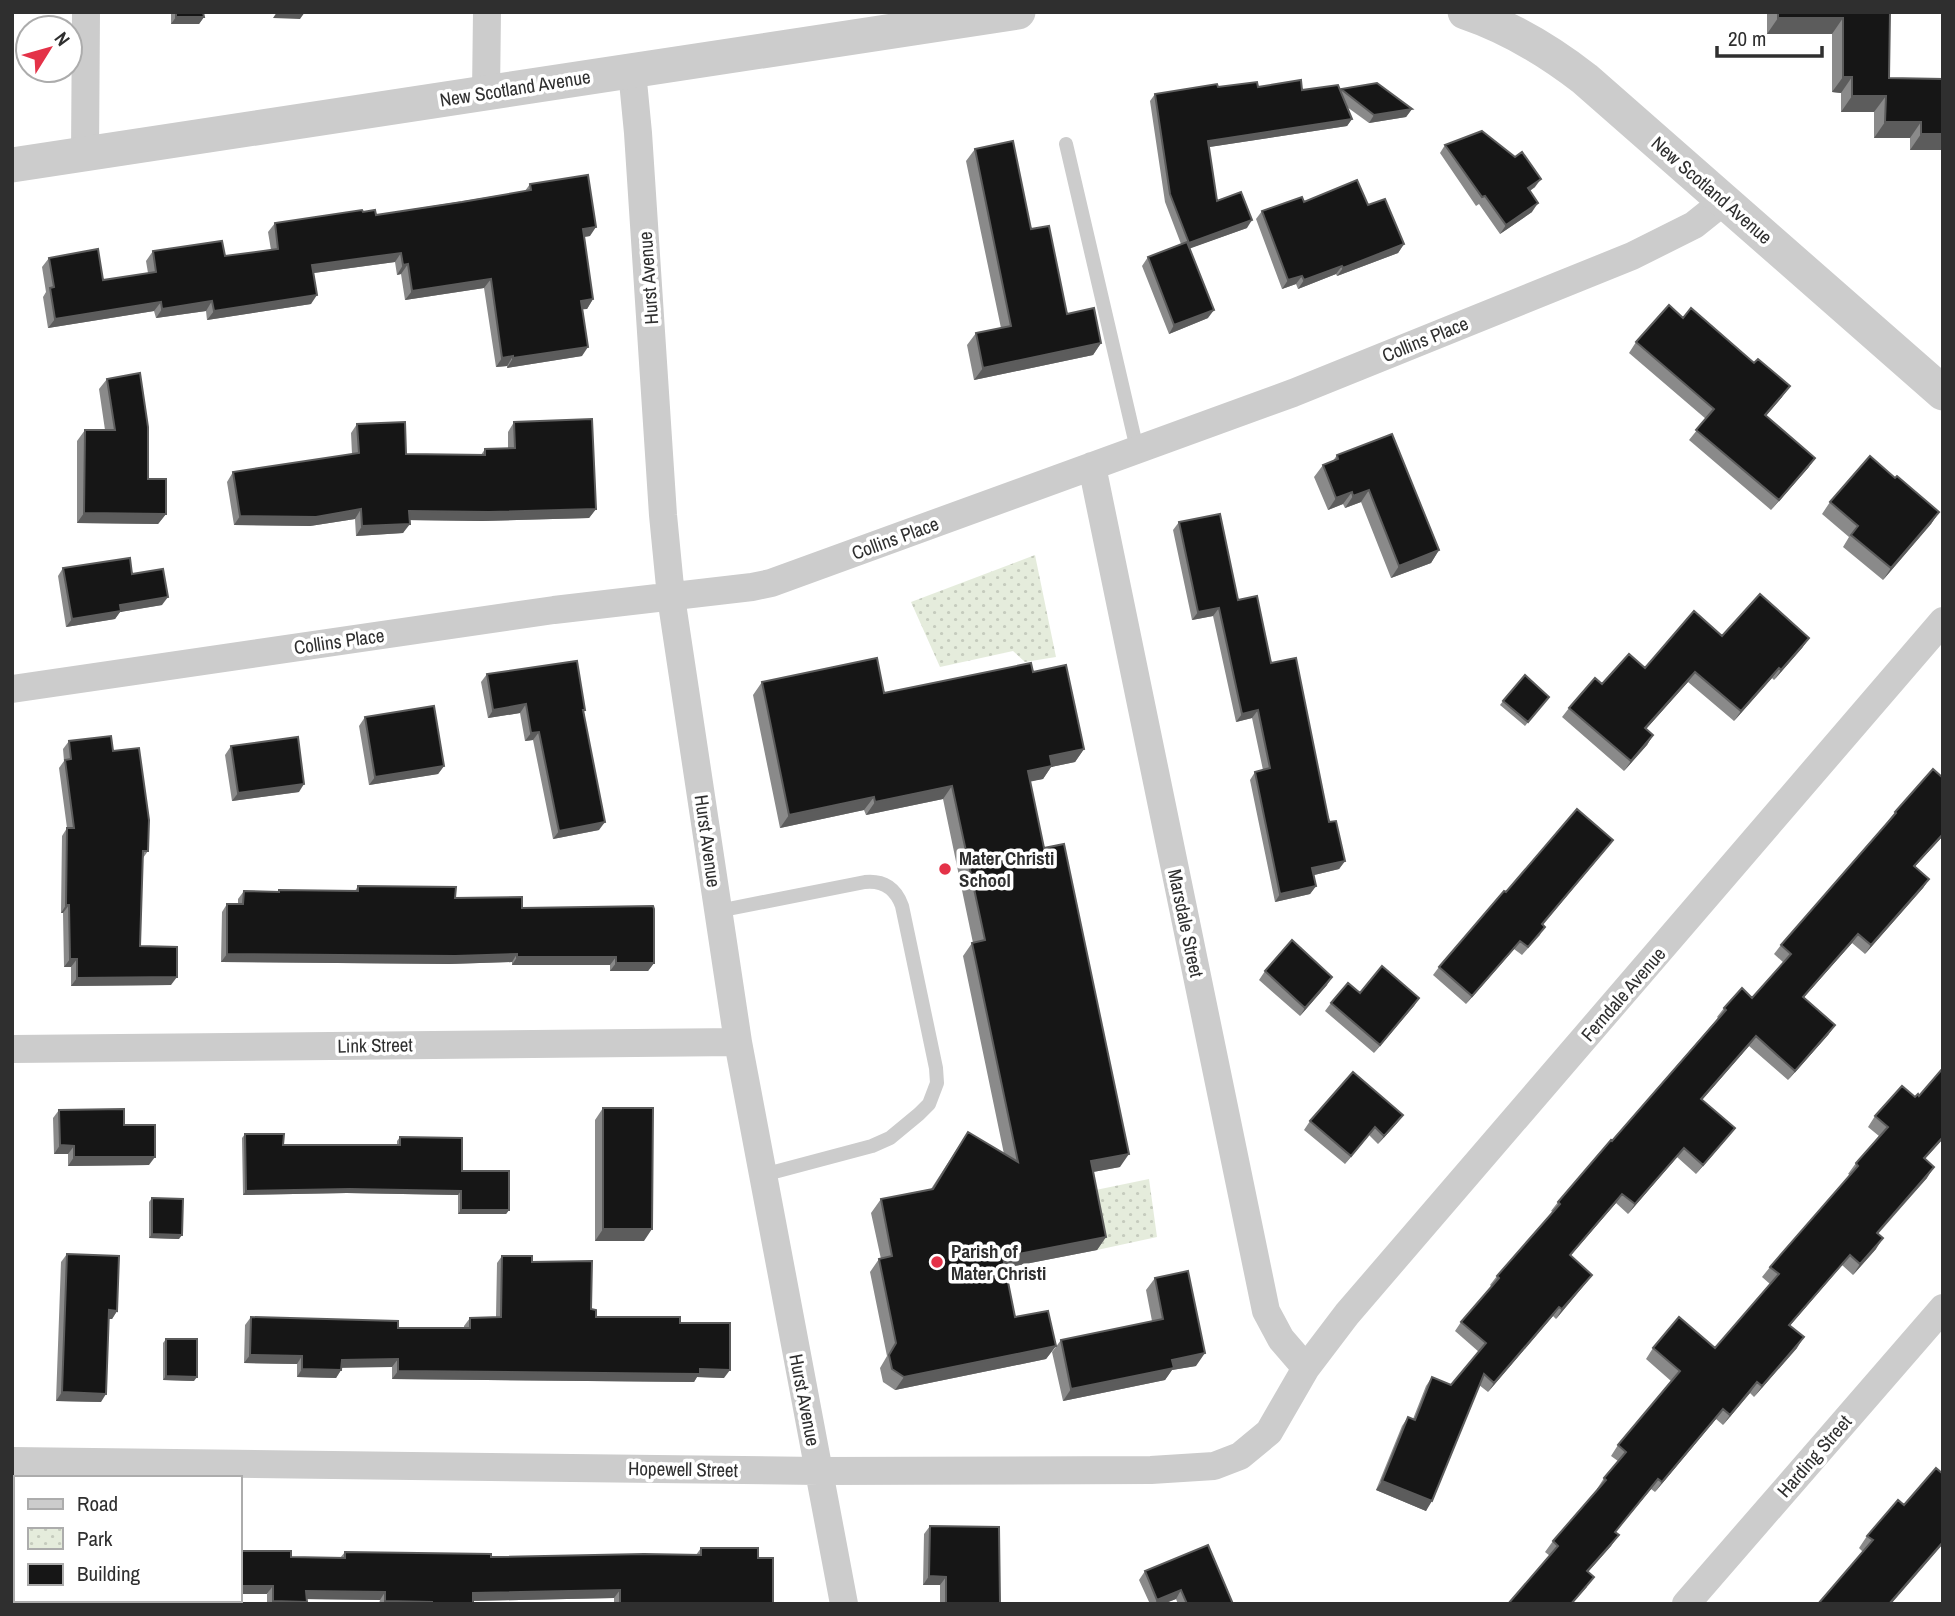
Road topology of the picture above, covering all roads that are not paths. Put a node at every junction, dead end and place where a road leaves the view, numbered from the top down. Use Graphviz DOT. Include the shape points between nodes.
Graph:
graph roads {
  1 [pos="86,12"];
  2 [pos="487,12"];
  3 [pos="1018,12"];
  4 [pos="1465,12"];
  5 [pos="979,15"];
  6 [pos="1511,21"];
  7 [pos="890,22"];
  8 [pos="632,71"];
  9 [pos="486,93"];
  10 [pos="1066,144"];
  11 [pos="85,154"];
  12 [pos="12,165"];
  13 [pos="1724,201"];
  14 [pos="1943,393"];
  15 [pos="1137,450"];
  16 [pos="1092,466"];
  17 [pos="671,597"];
  18 [pos="1943,621"];
  19 [pos="12,689"];
  20 [pos="718,911"];
  21 [pos="738,1042"];
  22 [pos="12,1049"];
  23 [pos="763,1175"];
  24 [pos="1943,1308"];
  25 [pos="1306,1368"];
  26 [pos="12,1461"];
  27 [pos="819,1471"];
  28 [pos="844,1604"];
  29 [pos="1686,1604"];
  1 -- 11 [label="street"];
  2 -- 9 [label="street"];
  3 -- 5 [label="street, New Scotland Avenue"];
  4 -- 6 [label="street, New Scotland Avenue"];
  5 -- 7 [label="street, New Scotland Avenue"];
  6 -- 13 [label="street, New Scotland Avenue"];
  7 -- 8 [label="street, New Scotland Avenue"];
  8 -- 9 [label="street, New Scotland Avenue"];
  8 -- 17 [label="street, Hurst Avenue"];
  9 -- 11 [label="street, New Scotland Avenue"];
  10 -- 15 [label="lane"];
  11 -- 12 [label="street, New Scotland Avenue"];
  13 -- 14 [label="street, New Scotland Avenue"];
  13 -- 15 [label="street, Collins Place" via="1694,225 1632,256 1293,393"];
  15 -- 16 [label="street, Collins Place"];
  16 -- 17 [label="street, Collins Place" via="771,583"];
  16 -- 25 [label="street, Marsdale Street" via="1266,1311 1281,1339"];
  17 -- 19 [label="street, Collins Place"];
  17 -- 20 [label="street, Hurst Avenue"];
  18 -- 25 [label="street, Ferndale Avenue" via="1347,1314"];
  20 -- 21 [label="street, Hurst Avenue"];
  20 -- 23 [label="lane" via="865,882 888,887 902,906 936,1068 937,1083 929,1104 890,1138"];
  21 -- 22 [label="street, Link Street"];
  21 -- 23 [label="street, Hurst Avenue"];
  23 -- 27 [label="street, Hurst Avenue"];
  24 -- 29 [label="street, Harding Street"];
  25 -- 27 [label="street, Hopewell Street" via="1269,1432 1240,1456 1214,1466"];
  26 -- 27 [label="street, Hopewell Street"];
  27 -- 28 [label="street, Hurst Avenue"];
}
